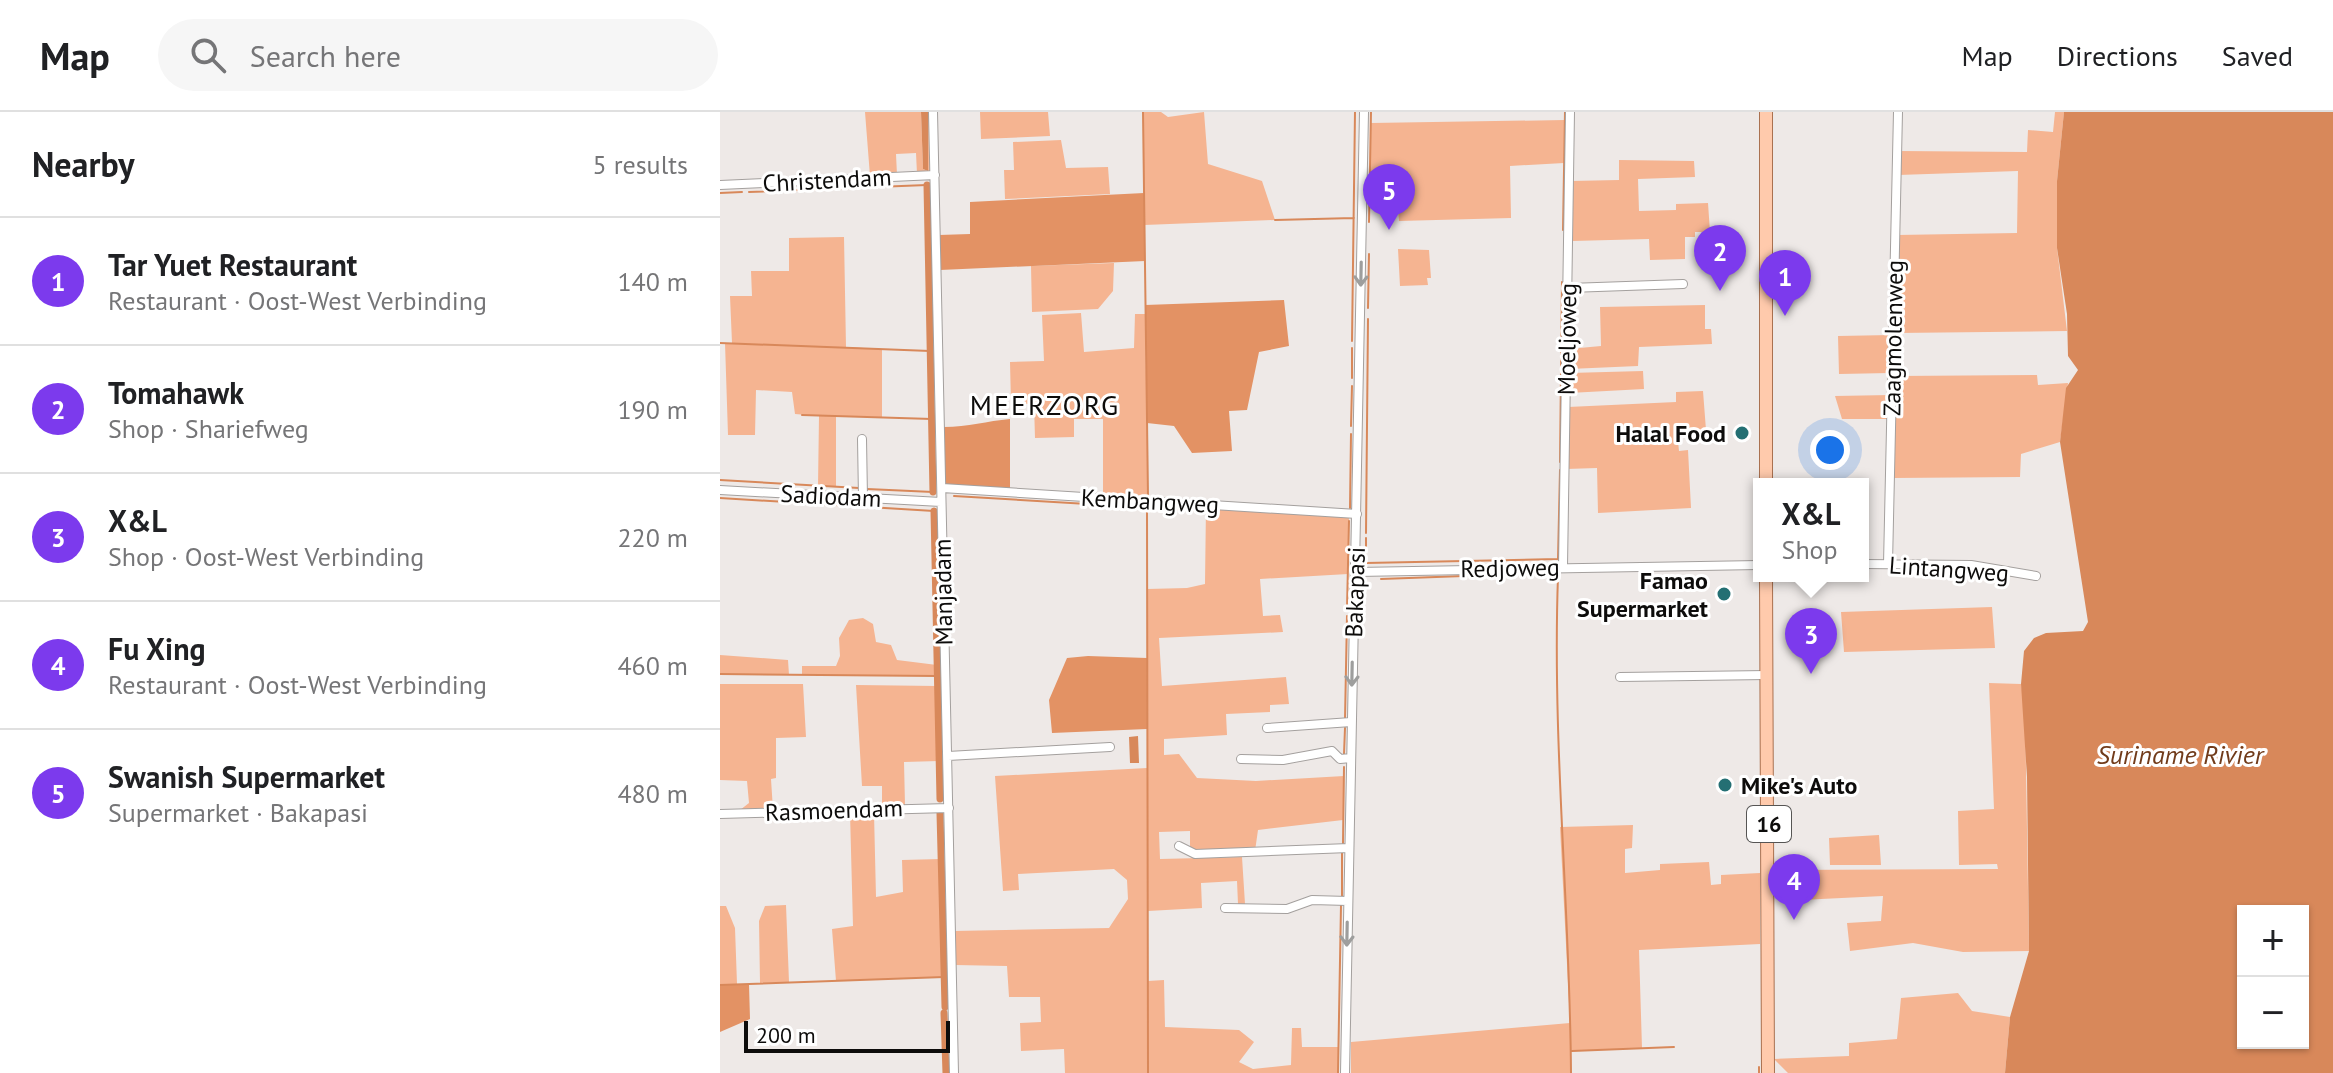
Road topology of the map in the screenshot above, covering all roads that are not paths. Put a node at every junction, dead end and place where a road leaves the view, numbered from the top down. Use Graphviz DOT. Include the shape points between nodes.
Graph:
graph roads {
  1 [pos="933,112"];
  2 [pos="1364,112"];
  3 [pos="1570,112"];
  4 [pos="1766,112"];
  5 [pos="1898,112"];
  6 [pos="935,175"];
  7 [pos="720,185"];
  8 [pos="1683,284"];
  9 [pos="1569,288"];
  10 [pos="862,439"];
  11 [pos="1766,478"];
  12 [pos="942,488"];
  13 [pos="720,490"];
  14 [pos="863,498"];
  15 [pos="941,502"];
  16 [pos="1357,514"];
  17 [pos="1869,564"];
  18 [pos="1888,564"];
  19 [pos="1753,565"];
  20 [pos="1563,567"];
  21 [pos="1357,572"];
  22 [pos="2036,576"];
  23 [pos="1766,582"];
  24 [pos="1767,675"];
  25 [pos="1620,677"];
  26 [pos="1351,722"];
  27 [pos="1267,728"];
  28 [pos="1110,747"];
  29 [pos="948,756"];
  30 [pos="1351,758"];
  31 [pos="1241,759"];
  32 [pos="949,808"];
  33 [pos="720,814"];
  34 [pos="1179,846"];
  35 [pos="1349,848"];
  36 [pos="1348,901"];
  37 [pos="1225,908"];
  38 [pos="954,1073"];
  39 [pos="1345,1073"];
  40 [pos="1768,1073"];
  1 -- 6 [label="street, Manjadam"];
  2 -- 16 [label="street, Bakapasi, one-way"];
  3 -- 9 [label="street, Moeljoweg"];
  4 -- 11 [label="main road"];
  5 -- 18 [label="street, Zaagmolenweg"];
  6 -- 7 [label="street, Christendam"];
  6 -- 12 [label="street, Manjadam"];
  8 -- 9 [label="street"];
  9 -- 20 [label="street, Moeljoweg"];
  10 -- 14 [label="street"];
  12 -- 15 [label="street, Manjadam"];
  12 -- 16 [label="street, Kembangweg"];
  13 -- 14 [label="street, Sadiodam"];
  14 -- 15 [label="street, Sadiodam"];
  15 -- 29 [label="street, Manjadam"];
  16 -- 21 [label="street, Bakapasi"];
  17 -- 18 [label="street, Lintangweg"];
  18 -- 22 [label="street, Lintangweg" via="1971,565"];
  19 -- 20 [label="street, Redjoweg"];
  20 -- 21 [label="street, Redjoweg"];
  21 -- 26 [label="street, Bakapasi, one-way"];
  23 -- 24 [label="main road, 16"];
  24 -- 25 [label="street"];
  24 -- 40 [label="main road, 16"];
  26 -- 27 [label="street"];
  26 -- 30 [label="street, Bakapasi"];
  28 -- 29 [label="street"];
  29 -- 32 [label="street, Manjadam"];
  30 -- 31 [label="street" via="1340,759 1332,751 1283,760"];
  30 -- 35 [label="street, Bakapasi"];
  32 -- 33 [label="street, Rasmoendam"];
  32 -- 38 [label="street, Manjadam"];
  34 -- 35 [label="street" via="1195,854"];
  35 -- 36 [label="street, Bakapasi"];
  36 -- 37 [label="street" via="1308,901 1287,909"];
  36 -- 39 [label="street, Bakapasi, one-way"];
}
